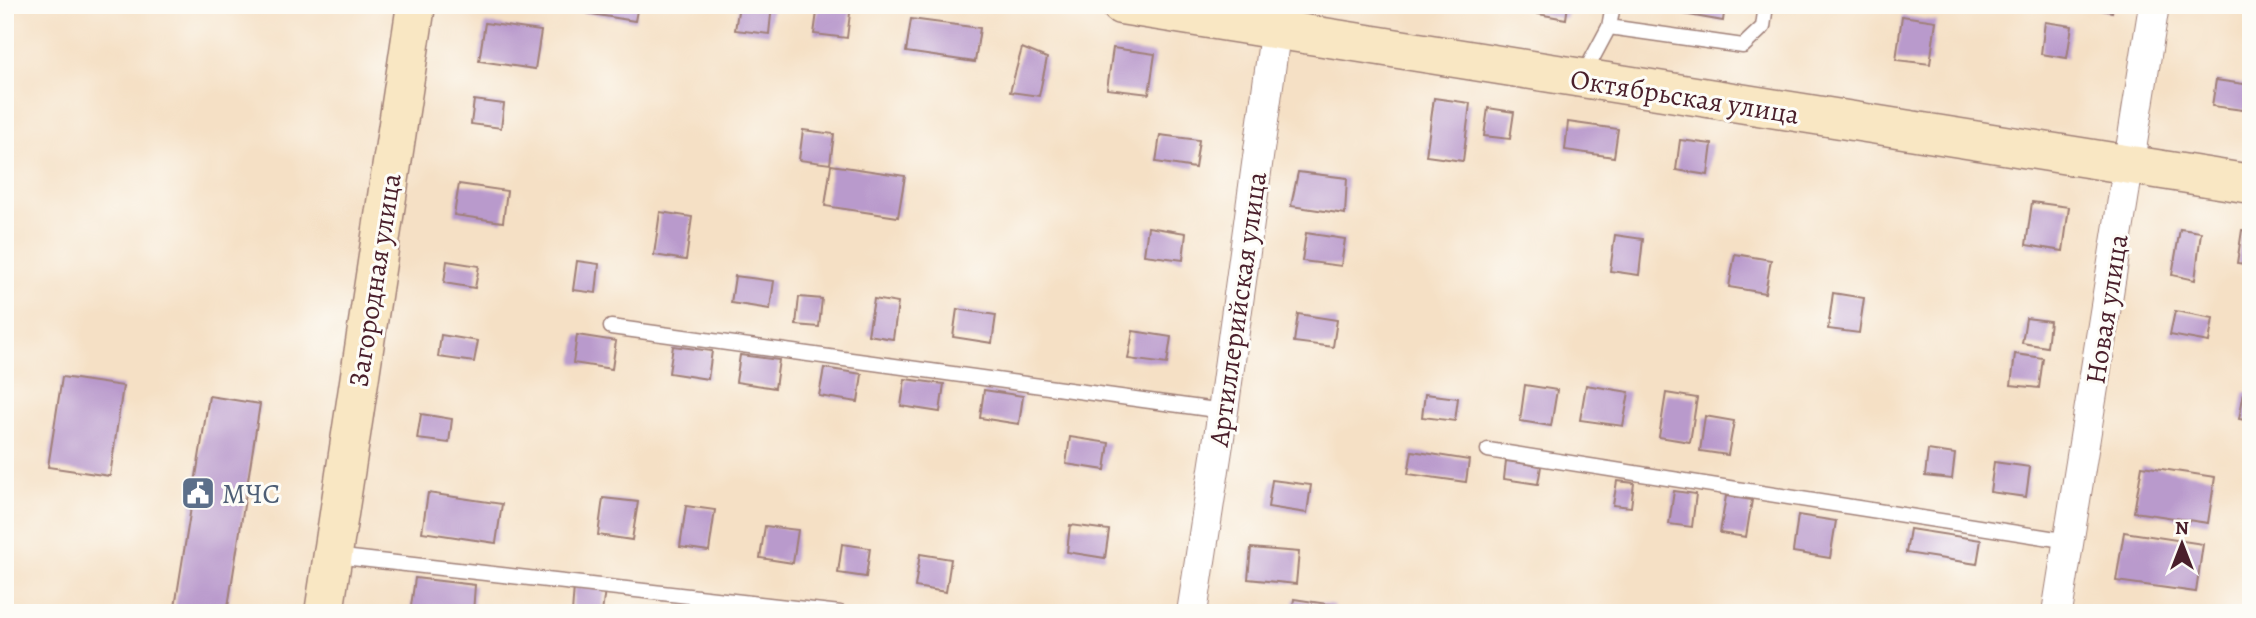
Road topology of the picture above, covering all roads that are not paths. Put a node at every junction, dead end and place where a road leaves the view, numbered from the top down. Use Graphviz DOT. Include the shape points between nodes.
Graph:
graph roads {
  1 [pos="416,5"];
  2 [pos="1121,5"];
  3 [pos="1613,5"];
  4 [pos="1766,5"];
  5 [pos="2154,5"];
  6 [pos="1277,17"];
  7 [pos="1609,27"];
  8 [pos="1581,80"];
  9 [pos="2128,165"];
  10 [pos="2251,184"];
  11 [pos="611,327"];
  12 [pos="1223,411"];
  13 [pos="1488,450"];
  14 [pos="2069,541"];
  15 [pos="332,556"];
  16 [pos="324,613"];
  17 [pos="840,613"];
  18 [pos="1192,613"];
  19 [pos="2057,613"];
  1 -- 15 [label="main road, Загородная улица"];
  2 -- 6 [label="main road, Октябрьская улица"];
  3 -- 7 [label="lane"];
  4 -- 7 [label="lane" via="1763,27 1743,46"];
  5 -- 9 [label="street, Новая улица"];
  6 -- 8 [label="main road, Октябрьская улица"];
  6 -- 12 [label="street, Артиллерийская улица"];
  7 -- 8 [label="lane"];
  8 -- 9 [label="main road, Октябрьская улица"];
  9 -- 10 [label="main road, Октябрьская улица"];
  9 -- 14 [label="street, Новая улица"];
  11 -- 12 [label="lane"];
  12 -- 18 [label="street, Артиллерийская улица"];
  13 -- 14 [label="lane"];
  14 -- 19 [label="street, Новая улица"];
  15 -- 16 [label="main road, Загородная улица"];
  15 -- 17 [label="lane"];
}
